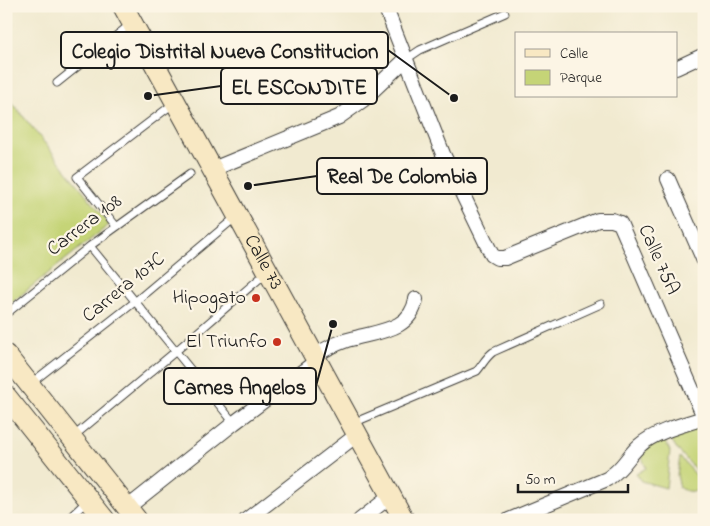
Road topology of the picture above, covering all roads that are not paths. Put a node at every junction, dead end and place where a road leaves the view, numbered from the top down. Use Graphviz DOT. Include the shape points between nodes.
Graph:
graph roads {
  1 [pos="385,7"];
  2 [pos="505,13"];
  3 [pos="127,14"];
  4 [pos="704,55"];
  5 [pos="406,60"];
  6 [pos="678,67"];
  7 [pos="57,83"];
  8 [pos="176,102"];
  9 [pos="213,169"];
  10 [pos="190,174"];
  11 [pos="668,180"];
  12 [pos="238,216"];
  13 [pos="116,226"];
  14 [pos="90,246"];
  15 [pos="704,261"];
  16 [pos="269,271"];
  17 [pos="416,299"];
  18 [pos="136,301"];
  19 [pos="601,304"];
  20 [pos="6,314"];
  21 [pos="176,351"];
  22 [pos="6,355"];
  23 [pos="316,358"];
  24 [pos="29,384"];
  25 [pos="6,396"];
  26 [pos="704,417"];
  27 [pos="234,424"];
  28 [pos="355,429"];
  29 [pos="71,437"];
  30 [pos="392,495"];
  31 [pos="89,500"];
  32 [pos="132,514"];
  33 [pos="67,520"];
  34 [pos="105,520"];
  35 [pos="246,520"];
  36 [pos="360,520"];
  37 [pos="404,520"];
  38 [pos="509,520"];
  1 -- 5 [label="street"];
  2 -- 5 [label="lane" via="420,50"];
  3 -- 7 [label="lane"];
  3 -- 8 [label="street, Calle 73"];
  4 -- 6 [label="street"];
  5 -- 9 [label="street" via="363,100 339,117"];
  5 -- 26 [label="street, Calle 75A" via="443,154 492,255 504,258 598,220 620,223"];
  8 -- 9 [label="street, Calle 73"];
  8 -- 13 [label="lane" via="77,177"];
  9 -- 12 [label="street, Calle 73"];
  10 -- 13 [label="lane, Carrera 108"];
  11 -- 15 [label="street"];
  12 -- 16 [label="street, Calle 73"];
  12 -- 18 [label="lane, Carrera 107C"];
  13 -- 14 [label="lane, Carrera 108"];
  14 -- 18 [label="lane"];
  14 -- 20 [label="lane, Carrera 108"];
  16 -- 21 [label="lane"];
  16 -- 23 [label="street, Calle 73"];
  17 -- 23 [label="street" via="414,310 395,327 341,342"];
  18 -- 21 [label="lane"];
  18 -- 24 [label="lane, Carrera 107C"];
  19 -- 28 [label="lane" via="493,352 476,370"];
  21 -- 27 [label="lane"];
  21 -- 29 [label="lane"];
  22 -- 24 [label="street"];
  23 -- 27 [label="street"];
  23 -- 28 [label="street, Calle 73"];
  24 -- 29 [label="street"];
  25 -- 31 [label="street"];
  26 -- 38 [label="street" via="643,442 607,479"];
  27 -- 32 [label="street"];
  28 -- 30 [label="street, Calle 73"];
  28 -- 35 [label="street"];
  29 -- 32 [label="street"];
  30 -- 36 [label="street"];
  30 -- 37 [label="street, Calle 73"];
  31 -- 33 [label="lane"];
  31 -- 34 [label="street"];
}
